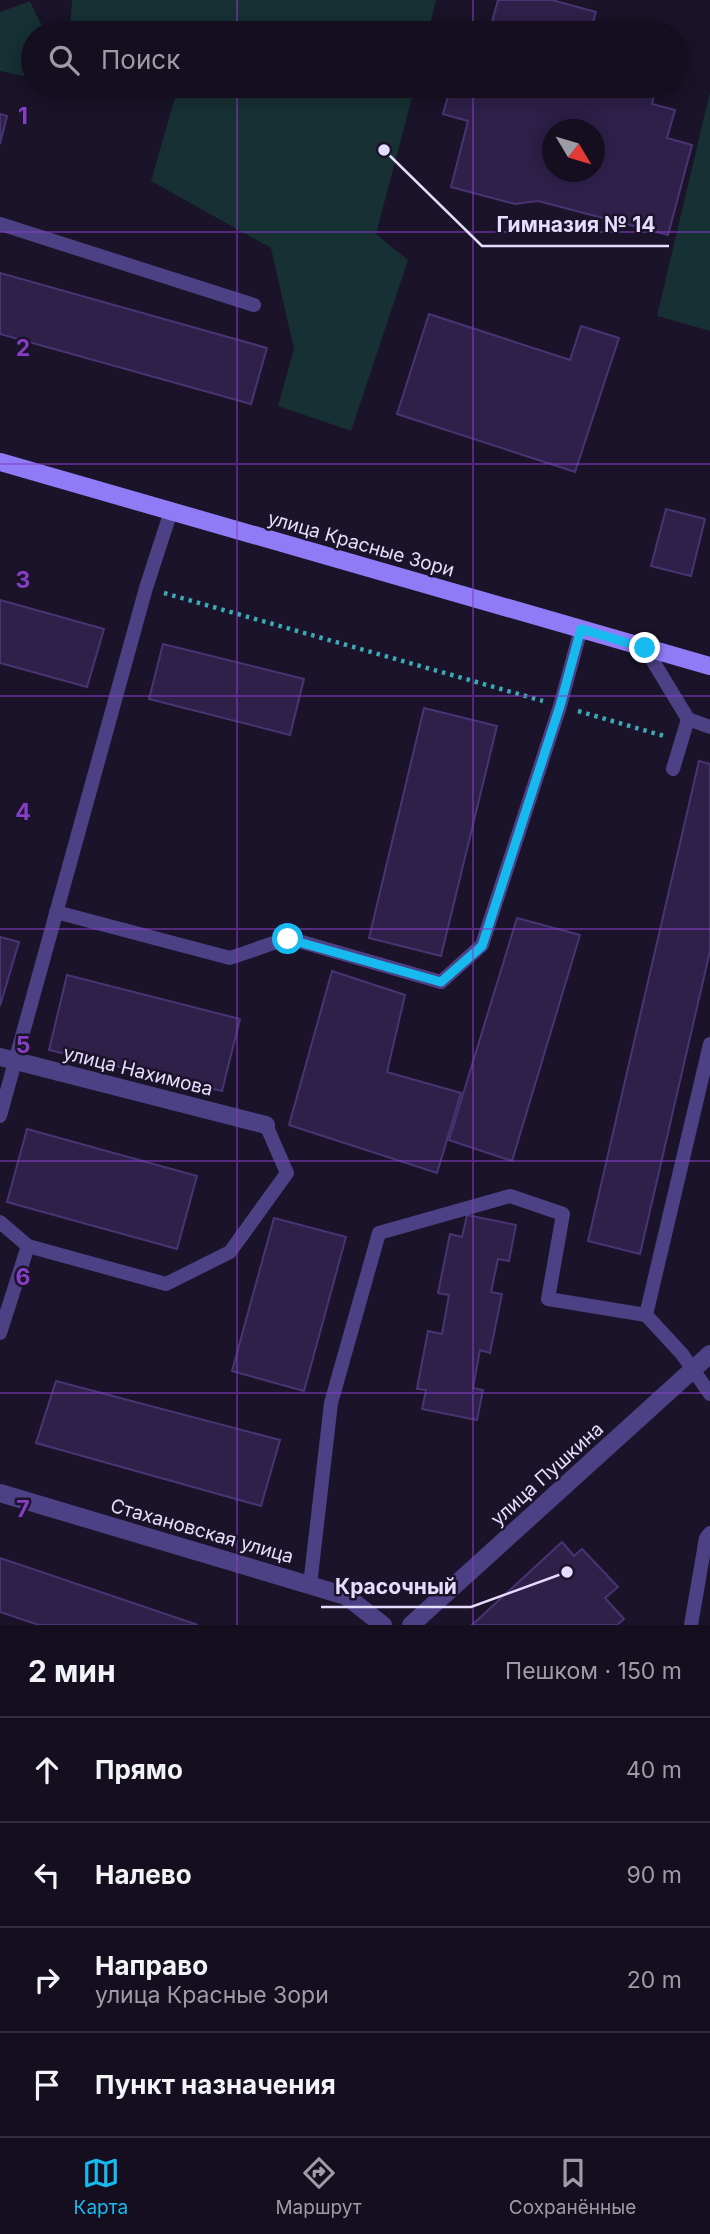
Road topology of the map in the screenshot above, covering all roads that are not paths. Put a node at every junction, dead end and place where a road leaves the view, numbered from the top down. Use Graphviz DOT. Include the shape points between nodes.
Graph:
graph roads {
  1 [pos="0,224"];
  2 [pos="254,305"];
  3 [pos="0,462"];
  4 [pos="171,511"];
  5 [pos="581,629"];
  6 [pos="645,648"];
  7 [pos="710,666"];
  8 [pos="688,719"];
  9 [pos="710,727"];
  10 [pos="673,769"];
  11 [pos="56,912"];
  12 [pos="710,1044"];
  13 [pos="8,1060"];
  14 [pos="0,1116"];
  15 [pos="266,1125"];
  16 [pos="0,1222"];
  17 [pos="28,1246"];
  18 [pos="646,1315"];
  19 [pos="0,1333"];
  20 [pos="710,1354"];
  21 [pos="693,1369"];
  22 [pos="710,1394"];
  23 [pos="0,1493"];
  24 [pos="710,1532"];
  25 [pos="310,1585"];
  26 [pos="383,1625"];
  27 [pos="411,1625"];
  28 [pos="691,1625"];
  1 -- 2 [label="lane"];
  3 -- 4 [label="main road, улица Красные Зори"];
  4 -- 5 [label="main road, улица Красные Зори"];
  4 -- 11 [label="lane"];
  5 -- 6 [label="main road, улица Красные Зори"];
  5 -- 11 [label="lane" via="482,946 441,982 288,939 230,958"];
  6 -- 7 [label="main road, улица Красные Зори"];
  6 -- 8 [label="lane"];
  8 -- 9 [label="lane"];
  8 -- 10 [label="lane"];
  11 -- 13 [label="lane"];
  12 -- 18 [label="lane"];
  13 -- 14 [label="lane"];
  13 -- 15 [label="street, улица Нахимова"];
  15 -- 17 [label="lane" via="286,1173 230,1252 166,1284"];
  16 -- 17 [label="lane"];
  17 -- 19 [label="lane"];
  18 -- 21 [label="lane"];
  18 -- 25 [label="lane" via="548,1299 563,1214 510,1196 379,1233 331,1403"];
  20 -- 21 [label="street, улица Пушкина"];
  21 -- 22 [label="lane"];
  21 -- 27 [label="street, улица Пушкина"];
  23 -- 25 [label="street, Стахановская улица"];
  24 -- 28 [label="lane"];
  25 -- 26 [label="street, Стахановская улица" via="346,1596"];
}
